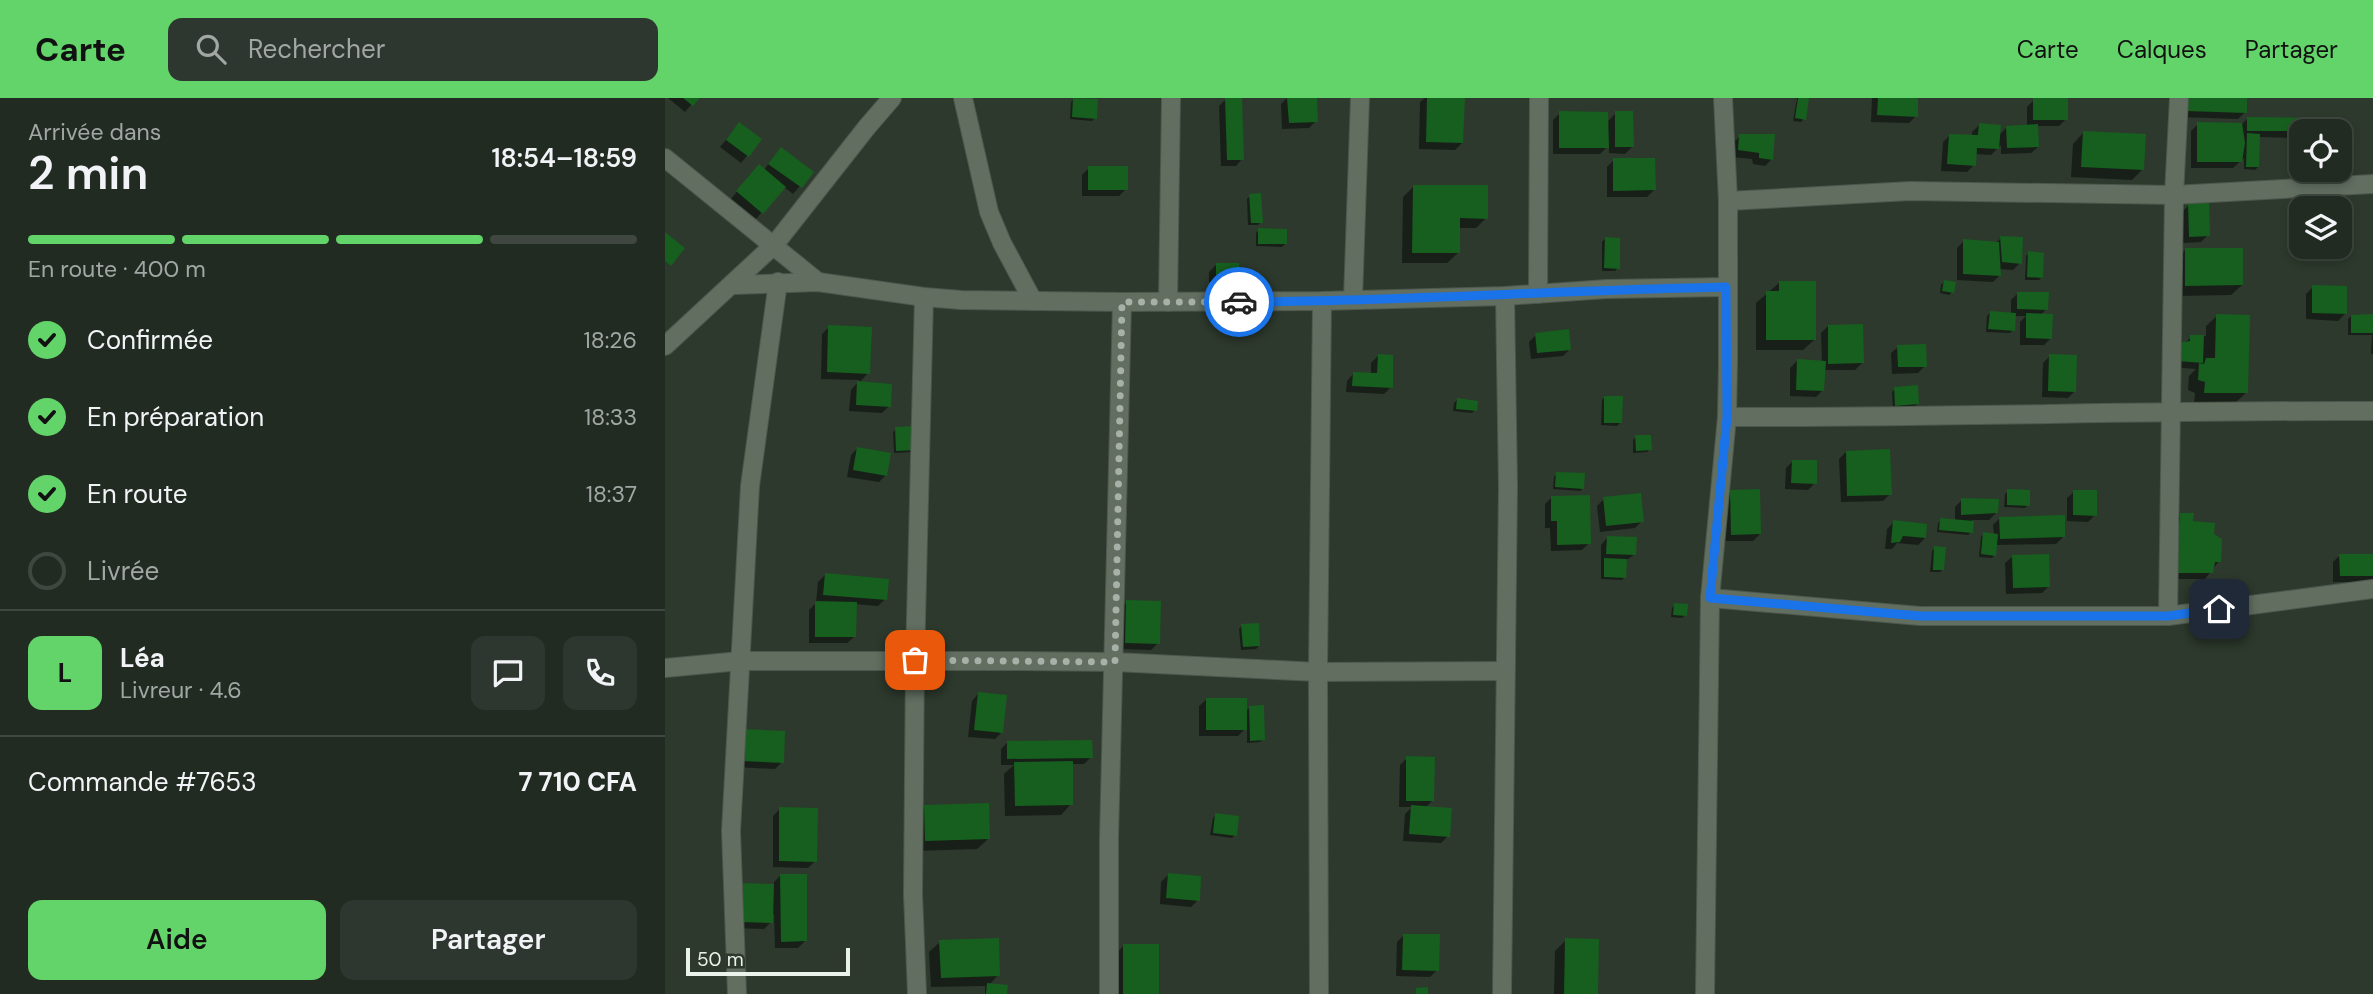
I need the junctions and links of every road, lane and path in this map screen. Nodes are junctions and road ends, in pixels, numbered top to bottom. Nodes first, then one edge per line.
1 (963, 98) edge
2 (1171, 98) edge
3 (1360, 98) edge
4 (1538, 98) edge
5 (1723, 98) edge
6 (2179, 98) edge
7 (886, 100) edge
8 (665, 158) edge
9 (2373, 184) edge
10 (2174, 195) junction
11 (1728, 201) junction
12 (775, 244) junction
13 (778, 282) junction
14 (818, 282) junction
15 (734, 285) junction
16 (1726, 287) junction
17 (1538, 293) junction
18 (1505, 296) junction
19 (924, 297) junction
20 (1353, 299) junction
21 (1034, 301) junction
22 (1322, 301) junction
23 (1122, 302) junction
24 (1168, 302) junction
25 (665, 346) edge
26 (2170, 411) junction
27 (2373, 411) edge
28 (1727, 417) junction
29 (2373, 589) edge
30 (1710, 598) junction
31 (2168, 616) junction
32 (915, 660) junction
33 (740, 661) junction
34 (1115, 662) junction
35 (665, 668) edge
36 (1504, 671) junction
37 (1318, 672) junction
38 (737, 994) edge
39 (917, 994) edge
40 (1109, 994) edge
41 (1319, 994) edge
42 (1502, 994) edge
43 (1705, 994) edge

1 - 21 street
2 - 24 street
3 - 20 street
4 - 17 street
5 - 11 street
6 - 10 street
7 - 12 street
8 - 12 street
9 - 10 street
10 - 11 street
10 - 26 street
11 - 16 street
12 - 14 street
12 - 15 street
13 - 14 street
13 - 15 street
13 - 33 street
14 - 19 street
15 - 25 street
16 - 17 street
16 - 28 street
17 - 18 street
18 - 20 street
18 - 36 street
19 - 21 street
19 - 32 street
20 - 22 street
21 - 23 street
22 - 24 street
22 - 37 street
23 - 24 street
23 - 34 street
26 - 27 street
26 - 28 street
26 - 31 street
28 - 30 street
29 - 31 street
30 - 31 street
30 - 43 street
32 - 33 street
32 - 34 street
32 - 39 street
33 - 35 street
33 - 38 street
34 - 37 street
34 - 40 street
36 - 37 street
36 - 42 street
37 - 41 street

